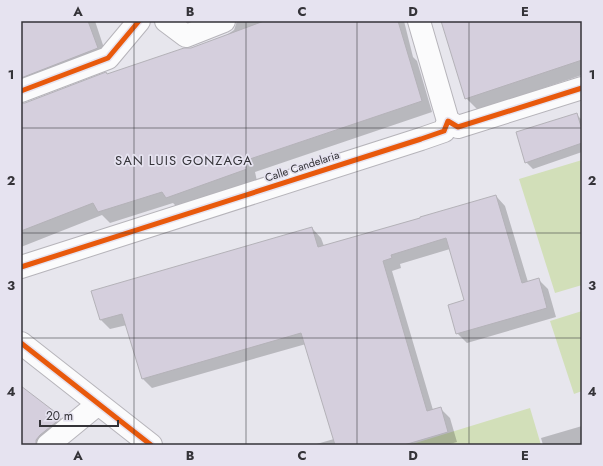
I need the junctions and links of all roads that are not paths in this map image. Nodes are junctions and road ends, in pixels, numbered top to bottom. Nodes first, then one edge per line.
1 (140, 21) edge
2 (166, 21) edge
3 (224, 21) edge
4 (418, 21) edge
5 (582, 88) edge
6 (21, 91) edge
7 (448, 121) junction
8 (21, 267) edge
9 (21, 343) edge
10 (98, 404) junction
11 (48, 445) edge
12 (151, 445) edge

1 - 6 street
2 - 3 street
4 - 7 street
5 - 7 street
7 - 8 street, Calle Candelaria
9 - 10 street
10 - 11 street
10 - 12 street

